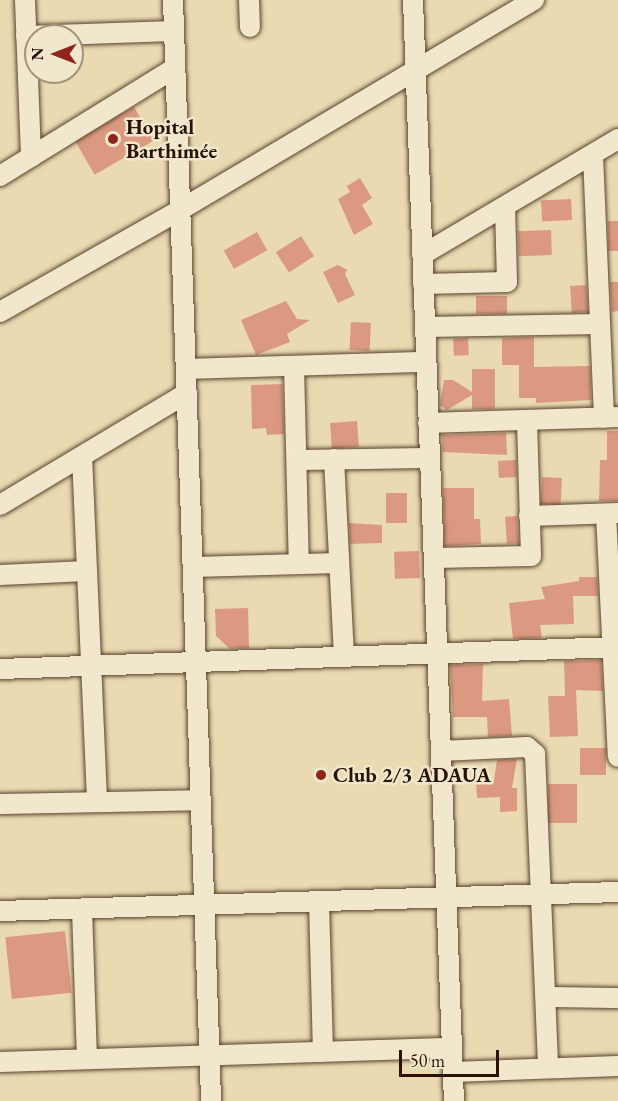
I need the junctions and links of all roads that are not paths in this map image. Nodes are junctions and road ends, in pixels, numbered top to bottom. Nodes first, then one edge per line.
1 (25, 0) edge
2 (173, 0) edge
3 (249, 0) edge
4 (413, 0) edge
5 (534, 0) edge
6 (26, 24) edge
7 (250, 27) dead end
8 (174, 31) junction
9 (84, 34) edge
10 (175, 68) junction
11 (416, 70) junction
12 (28, 84) edge
13 (618, 139) edge
14 (593, 155) junction
15 (31, 157) junction
16 (0, 176) edge
17 (505, 207) junction
18 (180, 210) junction
19 (422, 255) junction
20 (423, 284) junction
21 (0, 312) edge
22 (600, 324) junction
23 (425, 327) junction
24 (426, 362) junction
25 (294, 366) junction
26 (186, 369) junction
27 (187, 393) junction
28 (611, 417) edge
29 (526, 420) junction
30 (429, 423) junction
31 (82, 456) junction
32 (430, 458) junction
33 (334, 459) junction
34 (297, 460) junction
35 (0, 505) edge
36 (612, 514) edge
37 (529, 516) junction
38 (434, 558) junction
39 (339, 563) junction
40 (299, 564) junction
41 (193, 567) junction
42 (87, 571) junction
43 (0, 575) edge
44 (615, 647) edge
45 (437, 654) junction
46 (344, 657) junction
47 (196, 662) junction
48 (91, 666) junction
49 (0, 669) edge
50 (441, 751) junction
51 (618, 757) edge
52 (201, 800) junction
53 (97, 802) junction
54 (0, 804) edge
55 (618, 892) edge
56 (542, 894) junction
57 (446, 897) junction
58 (318, 901) junction
59 (205, 905) junction
60 (82, 909) junction
61 (0, 911) edge
62 (546, 998) junction
63 (618, 998) edge
64 (452, 1048) junction
65 (323, 1052) junction
66 (210, 1055) junction
67 (87, 1059) junction
68 (0, 1062) edge
69 (618, 1066) edge
70 (548, 1067) junction
71 (453, 1072) junction
72 (211, 1101) edge
73 (454, 1101) edge

1 - 6 street
2 - 8 street
3 - 7 street
4 - 11 street
5 - 11 street
8 - 9 street
8 - 10 street
10 - 15 street
10 - 18 street
11 - 18 street
11 - 19 street
12 - 15 street
13 - 14 street
14 - 17 street
14 - 22 street
15 - 16 street
17 - 19 street
17 - 20 street
18 - 21 street
18 - 26 street
19 - 20 street
20 - 23 street
22 - 23 street
22 - 28 street
23 - 24 street
24 - 25 street
24 - 30 street
25 - 26 street
25 - 34 street
26 - 27 street
27 - 31 street
27 - 41 street
28 - 29 street
29 - 30 street
29 - 37 street
30 - 32 street
31 - 35 street
31 - 42 street
32 - 33 street
32 - 38 street
33 - 34 street
33 - 39 street
34 - 40 street
36 - 37 street
36 - 44 street
37 - 38 street
38 - 45 street
39 - 40 street
39 - 46 street
40 - 41 street
41 - 47 street
42 - 43 street
42 - 48 street
44 - 45 street
44 - 51 street
45 - 46 street
45 - 50 street
46 - 47 street
47 - 48 street
47 - 52 street
48 - 49 street
48 - 53 street
50 - 56 street
50 - 57 street
52 - 53 street
52 - 59 street
53 - 54 street
55 - 56 street
56 - 57 street
56 - 62 street
57 - 58 street
57 - 64 street
58 - 59 street
58 - 65 street
59 - 60 street
59 - 66 street
60 - 61 street
60 - 67 street
62 - 63 street
62 - 70 street
64 - 65 street
64 - 71 street
65 - 66 street
66 - 67 street
66 - 72 street
67 - 68 street
69 - 70 street
70 - 71 street
71 - 73 street

